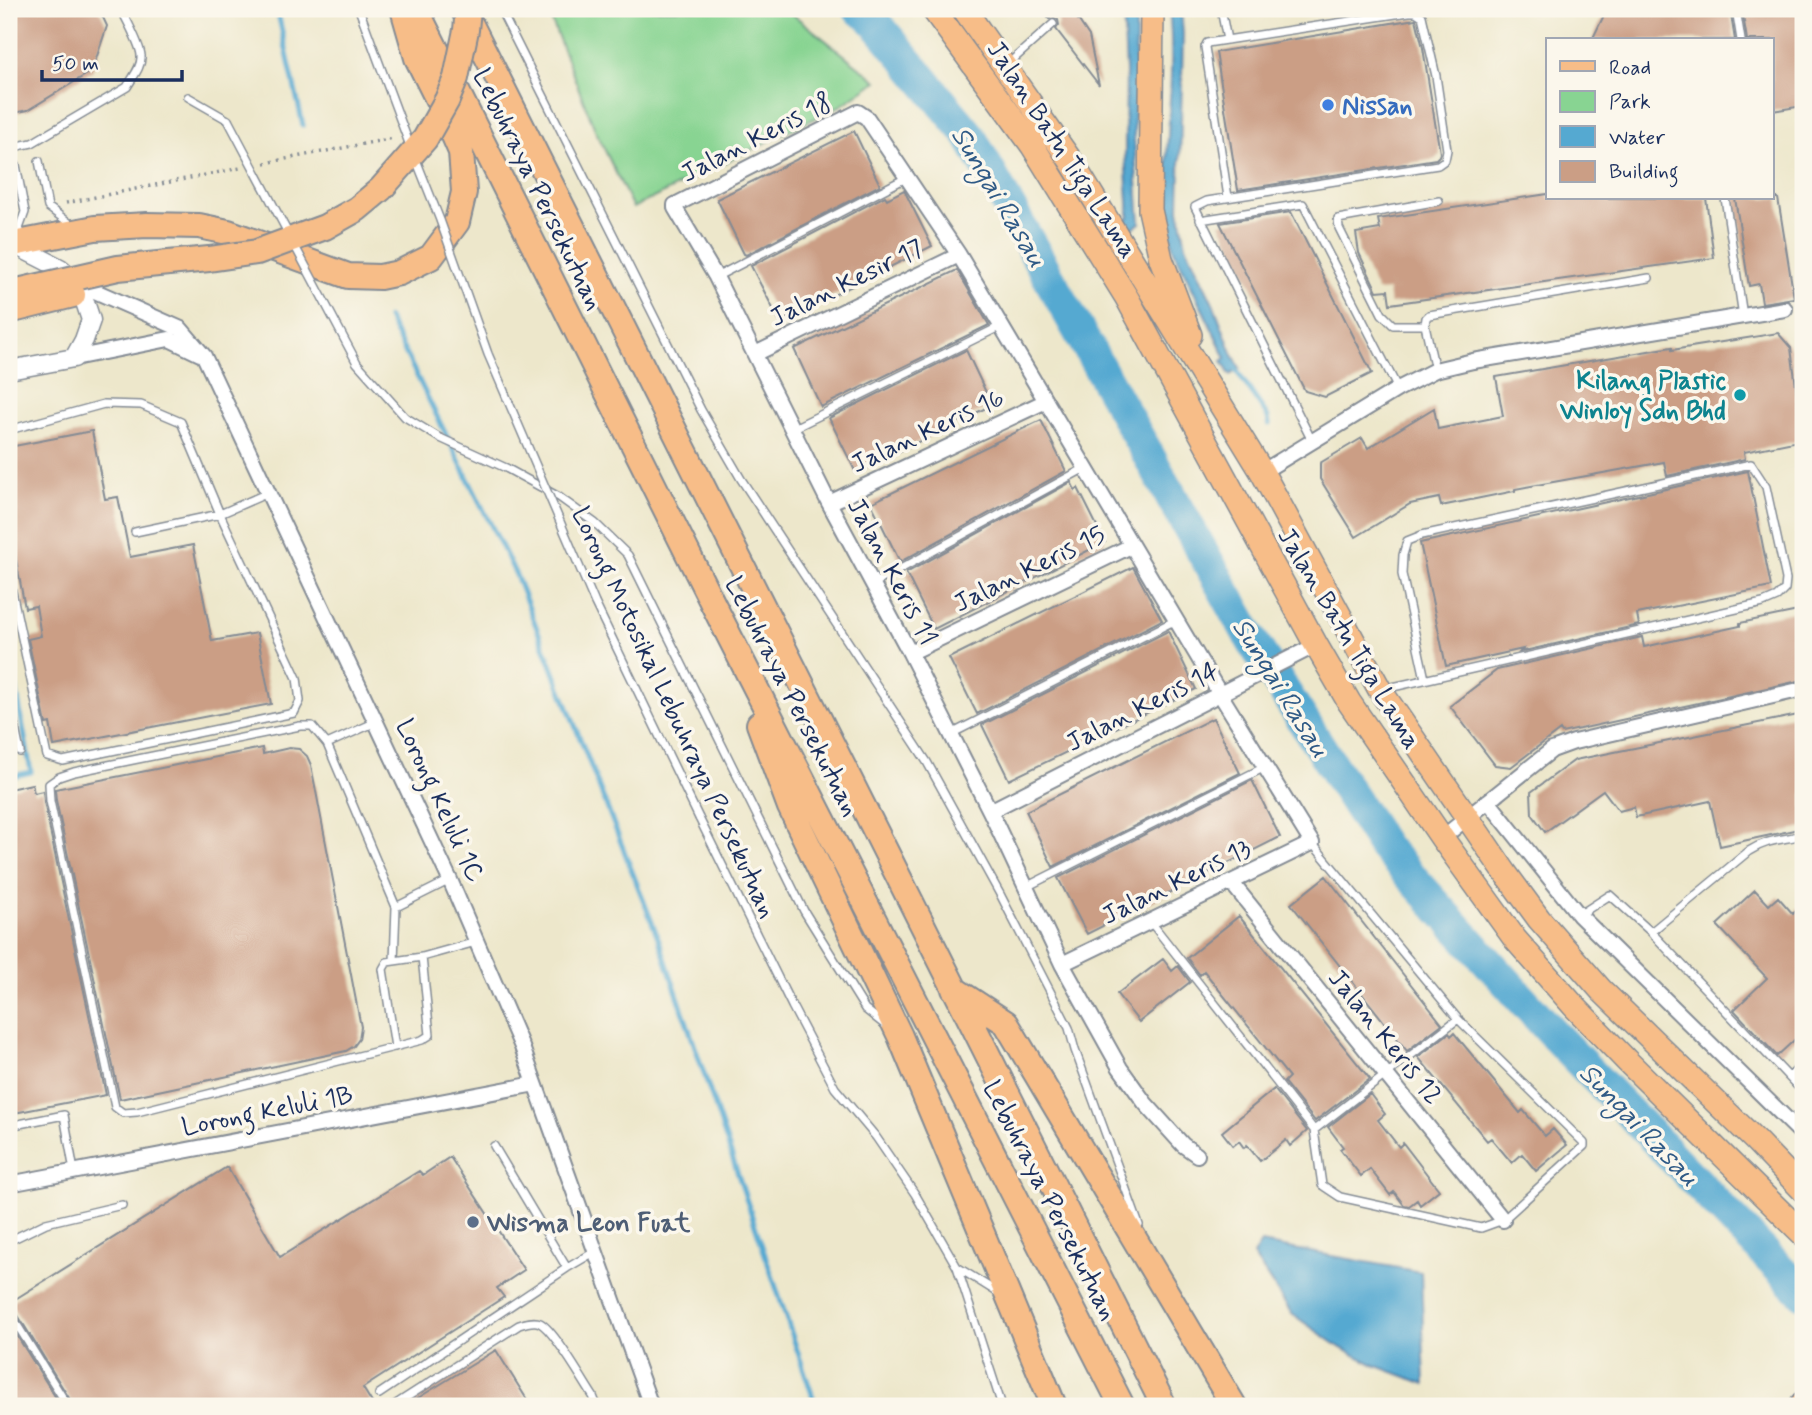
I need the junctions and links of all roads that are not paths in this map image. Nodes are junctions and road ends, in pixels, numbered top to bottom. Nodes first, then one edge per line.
1 (121, 9) edge
2 (359, 9) edge
3 (403, 9) edge
4 (416, 9) edge
5 (465, 9) edge
6 (500, 9) edge
7 (933, 9) edge
8 (964, 9) edge
9 (980, 9) edge
10 (1152, 9) edge
11 (1221, 9) edge
12 (1736, 9) edge
13 (1053, 24) dead end
14 (1741, 38) edge
15 (1227, 40) junction
16 (998, 58) junction
17 (188, 97) dead end
18 (9, 148) edge
19 (39, 161) dead end
20 (16, 165) dead end
21 (906, 178) junction
22 (1228, 197) junction
23 (1725, 200) edge
24 (1439, 201) dead end
25 (675, 205) joint
26 (1200, 220) junction
27 (80, 231) junction
28 (11, 245) edge
29 (959, 255) junction
30 (209, 259) junction
31 (716, 277) junction
32 (1649, 278) dead end
33 (79, 284) junction
34 (9, 293) edge
35 (1785, 309) dead end
36 (9, 311) edge
37 (1743, 317) junction
38 (1425, 325) junction
39 (1001, 326) junction
40 (755, 354) junction
41 (204, 356) junction
42 (74, 358) junction
43 (9, 370) edge
44 (1434, 370) junction
45 (1211, 388) junction
46 (1398, 389) junction
47 (1046, 401) junction
48 (792, 429) junction
49 (9, 430) edge
50 (1312, 442) junction
51 (1086, 468) junction
52 (1262, 472) junction
53 (269, 492) junction
54 (829, 503) junction
55 (220, 514) junction
56 (135, 532) dead end
57 (1131, 546) junction
58 (9, 577) edge
59 (872, 584) junction
60 (717, 612) junction
61 (1175, 620) junction
62 (1316, 645) junction
63 (910, 653) junction
64 (1425, 680) junction
65 (1803, 689) edge
66 (1380, 690) junction
67 (1220, 694) junction
68 (9, 699) edge
69 (376, 722) junction
70 (951, 734) junction
71 (327, 744) junction
72 (20, 752) dead end
73 (1265, 767) junction
74 (1488, 801) junction
75 (990, 811) junction
76 (1468, 818) junction
77 (1803, 835) edge
78 (1442, 838) junction
79 (1312, 843) junction
80 (450, 880) junction
81 (1231, 882) junction
82 (1026, 887) junction
83 (396, 906) junction
84 (1579, 915) junction
85 (1150, 921) junction
86 (1651, 932) junction
87 (477, 942) junction
88 (422, 957) junction
89 (394, 961) junction
90 (1062, 964) junction
91 (954, 988) junction
92 (1458, 1019) junction
93 (900, 1036) junction
94 (394, 1047) junction
95 (1803, 1063) edge
96 (1386, 1075) junction
97 (1790, 1077) junction
98 (535, 1084) junction
99 (1803, 1092) edge
100 (9, 1126) edge
101 (1314, 1130) junction
102 (1803, 1135) edge
103 (494, 1146) dead end
104 (1197, 1155) dead end
105 (75, 1172) junction
106 (9, 1184) edge
107 (1803, 1190) edge
108 (122, 1205) dead end
109 (1503, 1220) junction
110 (1803, 1234) edge
111 (9, 1241) edge
112 (596, 1251) junction
113 (957, 1266) junction
114 (567, 1268) junction
115 (1160, 1283) junction
116 (1010, 1300) junction
117 (9, 1312) edge
118 (379, 1394) dead end
119 (68, 1406) edge
120 (393, 1406) edge
121 (597, 1406) edge
122 (650, 1406) edge
123 (1002, 1406) edge
124 (1054, 1406) edge
125 (1122, 1406) edge
126 (1164, 1406) edge
127 (1234, 1406) edge

1 - 18 lane
2 - 113 lane, Lorong Motosikal Lebuhraya Persekutuan, bridge
3 - 27 highway
4 - 60 highway, Lebuhraya Persekutuan
5 - 30 highway, bridge
5 - 91 highway, Lebuhraya Persekutuan
6 - 115 lane
7 - 62 main road, Jalan Batu Tiga Lama
8 - 16 main road, Jalan Batu Tiga Lama
9 - 16 main road
10 - 45 main road
11 - 15 lane
12 - 14 lane
13 - 16 lane
15 - 22 lane
15 - 22 lane
16 - 45 main road, Jalan Batu Tiga Lama
17 - 93 lane, bridge
19 - 27 lane
20 - 28 lane
21 - 25 street, Jalan Keris 18
21 - 29 street
21 - 31 lane
22 - 26 lane
23 - 37 lane
24 - 38 lane
25 - 31 street, Jalan Keris 11
26 - 46 lane
26 - 50 lane
27 - 28 highway
28 - 33 street
29 - 39 street
29 - 40 street, Jalan Kesir 17
30 - 34 highway, bridge
30 - 36 highway, bridge
31 - 40 street, Jalan Keris 11
32 - 38 lane
33 - 41 street, Lorong Keluli 1C
33 - 42 street
35 - 37 street
37 - 44 street
38 - 44 lane
39 - 47 street
39 - 48 lane
40 - 48 street, Jalan Keris 11
41 - 42 street
41 - 53 street, Lorong Keluli 1C
42 - 43 street
44 - 46 street
45 - 52 main road, Jalan Batu Tiga Lama
46 - 50 street
47 - 51 street
47 - 54 street, Jalan Keris 16
48 - 54 street, Jalan Keris 11
49 - 55 lane
50 - 52 street
51 - 57 street
51 - 59 lane
52 - 66 main road, Jalan Batu Tiga Lama
53 - 55 lane
53 - 69 street, Lorong Keluli 1C
54 - 59 street, Jalan Keris 11
55 - 56 lane
55 - 58 lane
57 - 61 street
57 - 63 street, Jalan Keris 15
59 - 63 street, Jalan Keris 11
60 - 93 highway
60 - 125 highway, Lebuhraya Persekutuan
61 - 67 street
61 - 70 lane
62 - 67 street, Jalan Keris 14
62 - 78 main road, Jalan Batu Tiga Lama
63 - 70 street, Jalan Keris 11
64 - 64 lane
64 - 66 lane
65 - 74 street
66 - 76 main road, Jalan Batu Tiga Lama
67 - 73 street
67 - 75 street, Jalan Keris 14
68 - 72 lane
69 - 71 lane
69 - 80 street, Lorong Keluli 1C
70 - 75 street, Jalan Keris 11
71 - 83 lane
71 - 94 lane
73 - 79 street
73 - 82 lane
74 - 76 street
74 - 84 street
75 - 82 street, Jalan Keris 11
76 - 78 street
76 - 107 main road, Jalan Batu Tiga Lama
77 - 86 lane
78 - 110 main road, Jalan Batu Tiga Lama
79 - 81 street, Jalan Keris 13
79 - 92 lane
80 - 83 lane
80 - 87 street, Lorong Keluli 1C
81 - 85 street, Jalan Keris 13
81 - 96 street, Jalan Keris 12
82 - 90 street, Jalan Keris 11
83 - 89 lane
84 - 86 lane
84 - 102 street
85 - 90 street, Jalan Keris 13
85 - 101 lane
86 - 97 lane
87 - 88 lane
87 - 98 street, Lorong Keluli 1C
88 - 89 lane
88 - 94 lane
89 - 94 lane
90 - 104 street, Jalan Keris 11
91 - 115 highway
91 - 126 highway, Lebuhraya Persekutuan
92 - 96 lane
92 - 109 lane
93 - 116 highway
95 - 97 lane
96 - 101 lane
96 - 109 street, Jalan Keris 12
97 - 99 lane
98 - 105 street, Lorong Keluli 1B
98 - 112 street, Lorong Keluli 1C
100 - 105 lane
101 - 109 lane
103 - 114 lane
105 - 106 street, Lorong Keluli 1B
108 - 111 lane
112 - 114 lane
112 - 122 street, Lorong Keluli 1C
113 - 116 lane
113 - 123 lane, Lorong Motosikal Lebuhraya Persekutuan
114 - 118 lane
115 - 127 highway
116 - 124 highway
117 - 119 lane
120 - 121 lane

